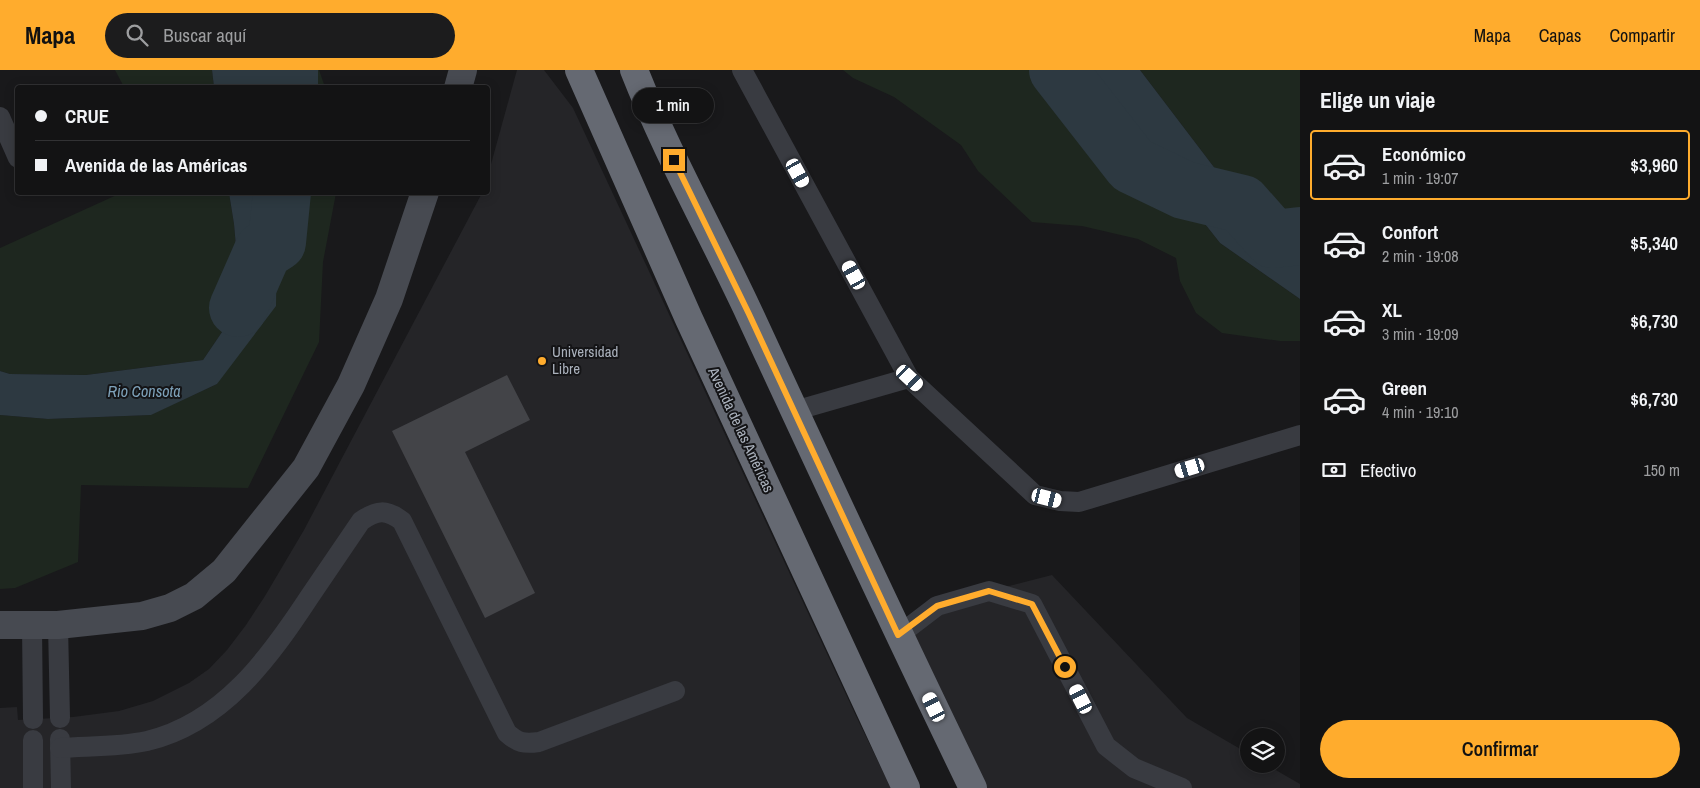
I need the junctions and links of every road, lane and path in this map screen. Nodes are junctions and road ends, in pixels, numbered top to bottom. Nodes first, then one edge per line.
1 (463, 70) edge
2 (580, 70) edge
3 (634, 70) edge
4 (641, 70) edge
5 (742, 70) edge
6 (459, 85) edge
7 (650, 109) junction
8 (0, 117) edge
9 (15, 151) edge
10 (424, 195) edge
11 (910, 378) junction
12 (794, 411) junction
13 (1300, 435) edge
14 (0, 625) edge
15 (45, 625) junction
16 (898, 635) junction
17 (674, 691) dead end
18 (60, 718) dead end
19 (33, 719) dead end
20 (33, 740) dead end
21 (33, 788) edge
22 (61, 788) edge
23 (906, 788) edge
24 (973, 788) edge
25 (1182, 788) edge

1 - 6 street
2 - 23 highway, Avenida de las Américas
3 - 7 highway
4 - 7 highway
5 - 11 lane
7 - 12 highway
8 - 9 lane
10 - 15 street
11 - 12 lane
11 - 13 lane
12 - 16 highway
14 - 15 street
15 - 18 lane
15 - 19 lane
16 - 24 highway
16 - 25 lane
17 - 22 lane
20 - 21 lane

